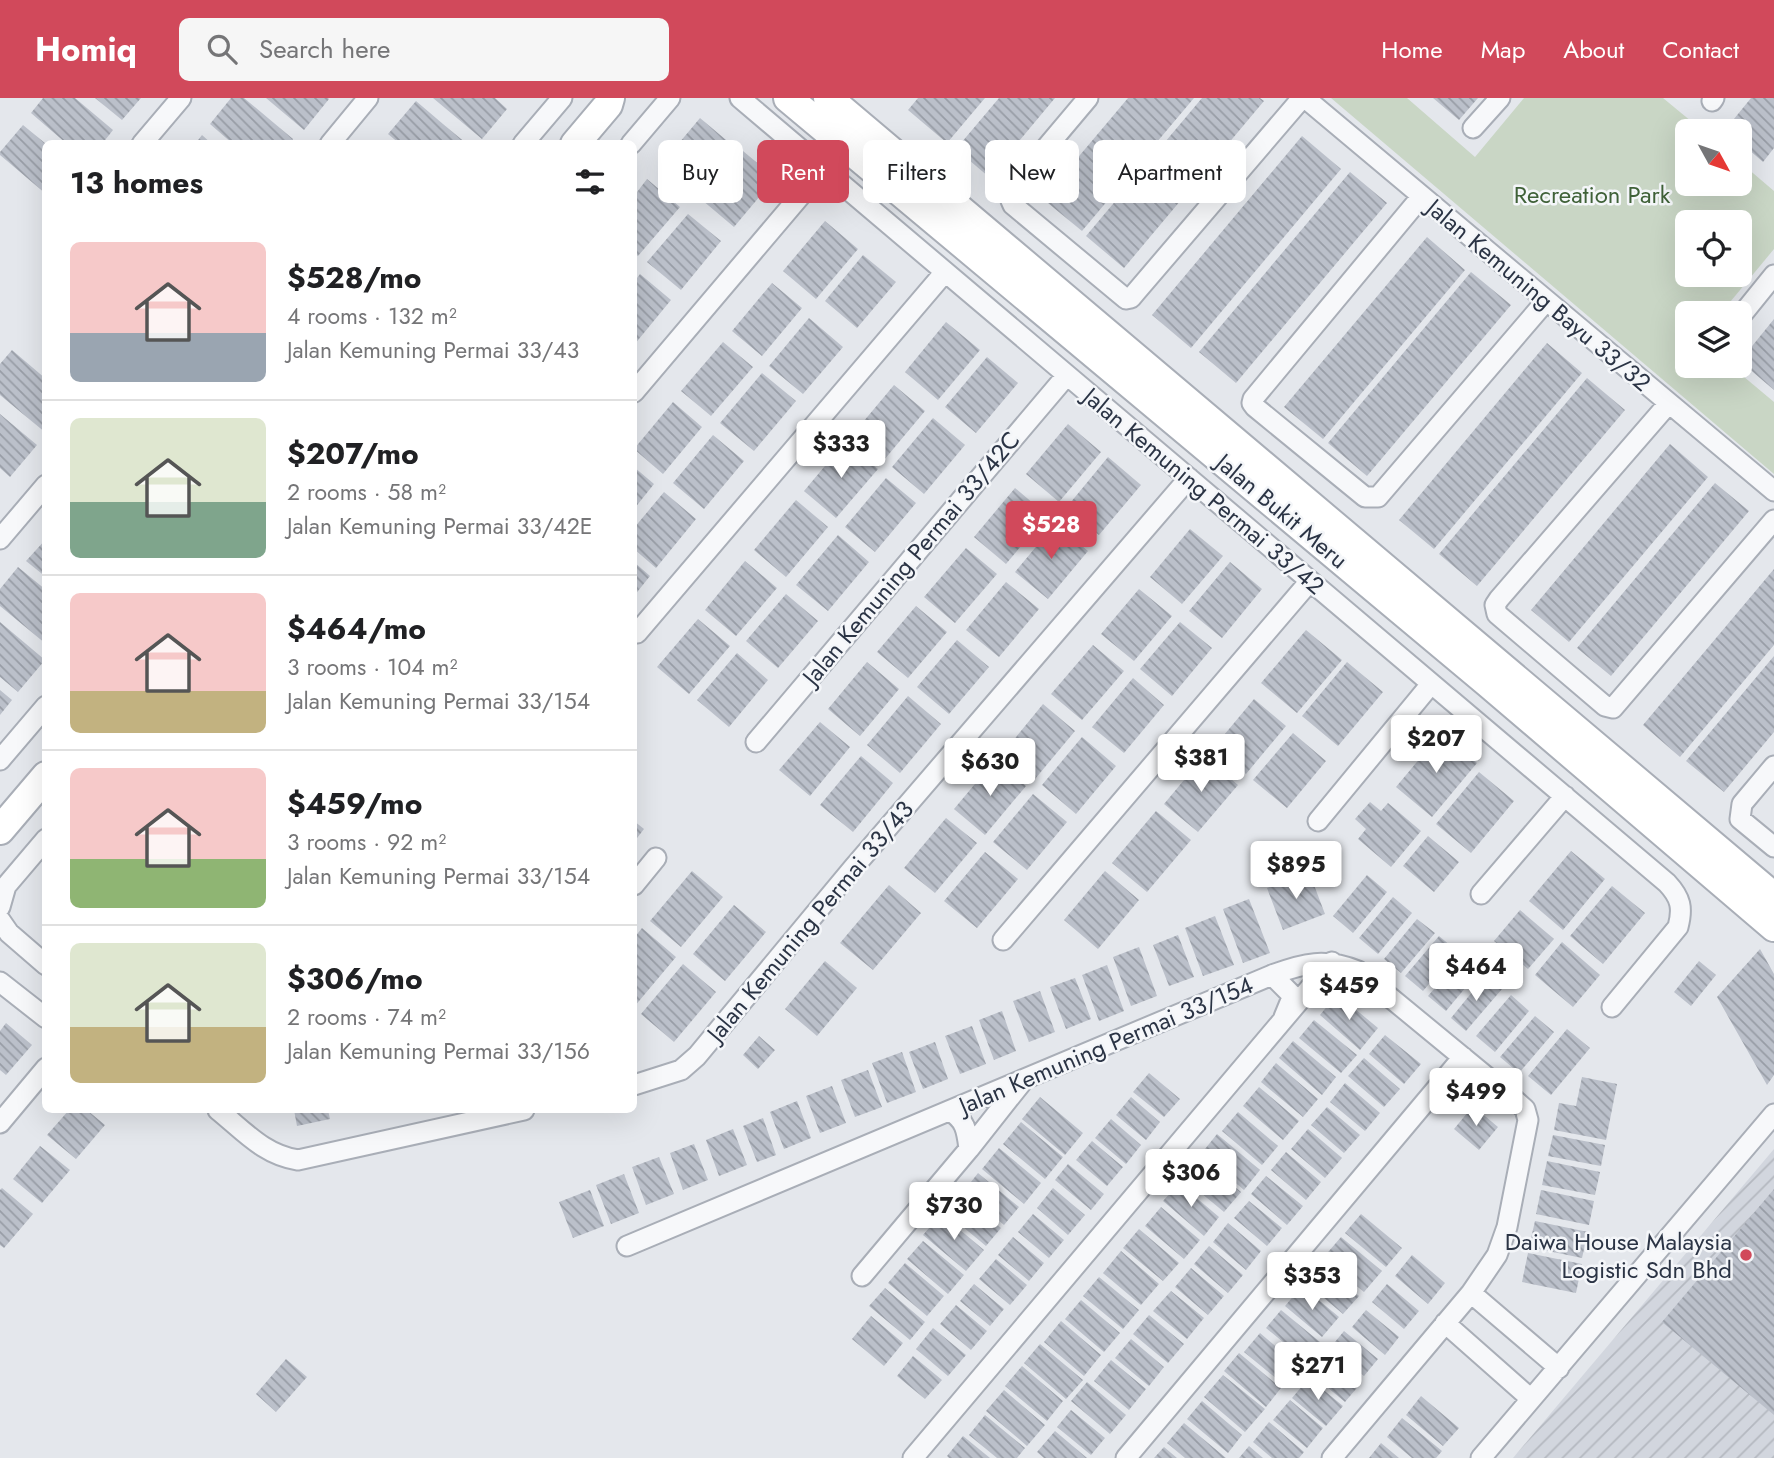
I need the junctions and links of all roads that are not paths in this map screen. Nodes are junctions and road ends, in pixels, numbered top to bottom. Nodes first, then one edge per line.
1 (181, 98) edge
2 (368, 98) edge
3 (562, 98) edge
4 (670, 98) edge
5 (740, 98) edge
6 (788, 98) edge
7 (828, 98) edge
8 (1088, 98) edge
9 (1303, 98) edge
10 (1500, 98) edge
11 (613, 100) edge
12 (1473, 128) dead end
13 (145, 140) edge
14 (333, 140) edge
15 (526, 140) edge
16 (578, 140) edge
17 (634, 140) edge
18 (789, 140) edge
19 (849, 191) edge
20 (1421, 197) junction
21 (794, 203) edge
22 (945, 272) junction
23 (1774, 275) edge
24 (1546, 301) junction
25 (1752, 302) edge
26 (1067, 375) junction
27 (637, 388) edge
28 (1670, 403) junction
29 (1189, 478) junction
30 (42, 490) edge
31 (1774, 491) edge
32 (1774, 520) edge
33 (0, 540) edge
34 (1310, 581) junction
35 (637, 633) dead end
36 (1432, 684) junction
37 (42, 711) edge
38 (756, 742) dead end
39 (0, 760) edge
40 (1774, 766) edge
41 (42, 781) edge
42 (1565, 796) junction
43 (1318, 821) dead end
44 (0, 830) edge
45 (42, 844) edge
46 (1774, 847) edge
47 (656, 858) dead end
48 (637, 881) edge
49 (1481, 894) dead end
50 (1774, 897) edge
51 (0, 907) edge
52 (0, 920) edge
53 (1774, 927) edge
54 (1003, 940) dead end
55 (42, 962) edge
56 (1332, 962) junction
57 (1272, 975) junction
58 (0, 982) edge
59 (1612, 1007) dead end
60 (42, 1015) edge
61 (1281, 1025) junction
62 (1463, 1057) junction
63 (42, 1074) edge
64 (1022, 1082) junction
65 (637, 1084) edge
66 (950, 1111) junction
67 (228, 1113) edge
68 (496, 1113) edge
69 (1774, 1114) edge
70 (459, 1117) edge
71 (0, 1123) edge
72 (969, 1149) junction
73 (627, 1246) dead end
74 (862, 1276) dead end
75 (1471, 1293) junction
76 (1445, 1323) junction
77 (1559, 1368) junction
78 (1531, 1399) junction
79 (913, 1458) edge
80 (1126, 1458) edge
81 (1332, 1458) edge
82 (1481, 1458) edge

1 - 13 street
2 - 14 street
3 - 15 street
4 - 17 street
5 - 18 street, Jalan Kemuning Permai 33/42
6 - 53 main road, Jalan Bukit Meru
7 - 50 main road, Jalan Bukit Meru
8 - 9 street
9 - 20 street, Jalan Kemuning Bayu 33/32
10 - 12 street
11 - 16 main road
19 - 22 street, Jalan Kemuning Permai 33/42
20 - 24 street, Jalan Kemuning Bayu 33/32
20 - 24 street
21 - 27 street
22 - 26 street, Jalan Kemuning Permai 33/42
22 - 35 street
23 - 25 street
24 - 28 street, Jalan Kemuning Bayu 33/32
26 - 29 street, Jalan Kemuning Permai 33/42
26 - 38 street, Jalan Kemuning Permai 33/42C
28 - 31 street, Jalan Kemuning Bayu 33/32
28 - 32 street
29 - 34 street, Jalan Kemuning Permai 33/42
29 - 65 street, Jalan Kemuning Permai 33/43
30 - 33 street
34 - 36 street, Jalan Kemuning Permai 33/42
34 - 54 street
36 - 42 street, Jalan Kemuning Permai 33/42
36 - 43 street
37 - 39 street
40 - 46 street
41 - 44 main road
42 - 49 street
42 - 59 street, Jalan Kemuning Permai 33/42
45 - 51 street
47 - 48 street
52 - 55 street
56 - 57 street, Jalan Kemuning Permai 33/154
56 - 61 street
56 - 62 street
57 - 61 street
57 - 64 street, Jalan Kemuning Permai 33/154
58 - 60 street
61 - 79 street
62 - 75 street
62 - 80 street
63 - 71 street
64 - 66 street, Jalan Kemuning Permai 33/154
64 - 72 street
66 - 72 street
66 - 73 street, Jalan Kemuning Permai 33/154
67 - 70 street
68 - 70 street
69 - 77 street
72 - 74 street
75 - 76 street
75 - 77 street
76 - 78 street
76 - 81 street
77 - 78 street
78 - 82 street

